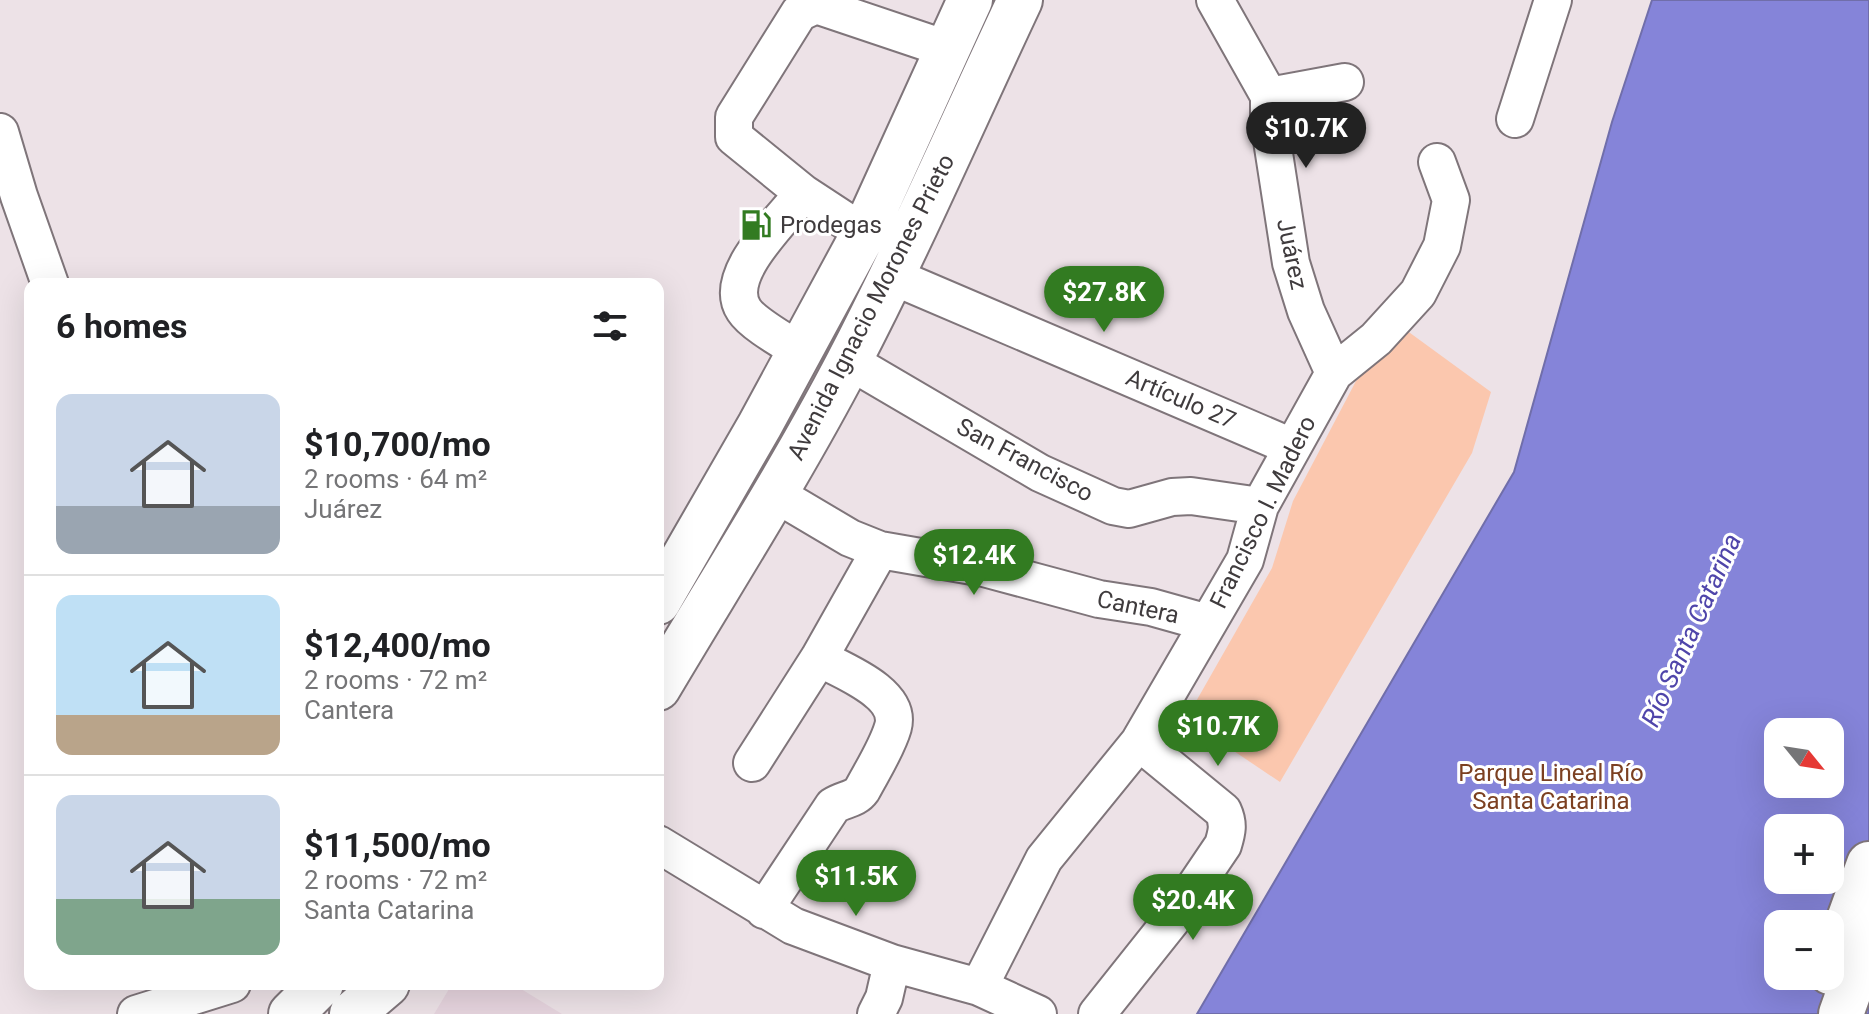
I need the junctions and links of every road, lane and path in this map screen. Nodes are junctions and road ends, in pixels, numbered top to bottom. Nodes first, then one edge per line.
1 (970, 0) edge
2 (1020, 0) edge
3 (1215, 0) edge
4 (1553, 0) edge
5 (932, 44) dead end
6 (1345, 82) dead end
7 (1269, 96) junction
8 (1515, 119) dead end
9 (0, 132) edge
10 (1437, 162) dead end
11 (803, 193) junction
12 (864, 233) junction
13 (892, 276) junction
14 (48, 278) edge
15 (800, 351) junction
16 (849, 361) junction
17 (1334, 373) junction
18 (1292, 447) junction
19 (774, 493) junction
20 (1260, 506) junction
21 (880, 550) junction
22 (664, 591) edge
23 (1208, 623) junction
24 (819, 658) junction
25 (664, 678) edge
26 (1139, 742) junction
27 (752, 763) dead end
28 (664, 848) edge
29 (1869, 864) edge
30 (764, 910) junction
31 (1844, 933) edge
32 (1869, 935) edge
33 (892, 963) junction
34 (979, 987) junction
35 (213, 990) edge
36 (315, 990) edge
37 (380, 990) edge
38 (1823, 990) edge
39 (136, 1014) edge
40 (291, 1014) edge
41 (352, 1014) edge
42 (876, 1014) edge
43 (1038, 1014) edge
44 (1097, 1014) edge
45 (1813, 1014) edge
46 (1841, 1014) edge

1 - 12 main road, Avenida Ignacio Morones Prieto
2 - 13 main road, Avenida Ignacio Morones Prieto
3 - 7 street, Juárez
4 - 8 street
5 - 11 street
6 - 7 street
7 - 17 street, Juárez
9 - 14 street
10 - 17 street, Francisco I. Madero
11 - 12 street
11 - 15 street
12 - 15 main road, Avenida Ignacio Morones Prieto
13 - 16 main road, Avenida Ignacio Morones Prieto
13 - 18 street, Artículo 27
15 - 22 main road, Avenida Ignacio Morones Prieto
16 - 19 main road, Avenida Ignacio Morones Prieto
16 - 20 street, San Francisco
17 - 18 street, Francisco I. Madero
18 - 20 street, Francisco I. Madero
19 - 21 street, Cantera
19 - 25 main road, Avenida Ignacio Morones Prieto
20 - 23 street, Francisco I. Madero
21 - 23 street, Cantera
21 - 24 street
23 - 26 street, Francisco I. Madero
24 - 27 street
24 - 30 street
26 - 34 street, Francisco I. Madero
26 - 44 street
28 - 30 street
29 - 31 main road
30 - 33 street
32 - 46 main road
33 - 34 street
33 - 42 street
34 - 43 street
35 - 39 street
36 - 40 main road
37 - 41 main road
38 - 45 main road

